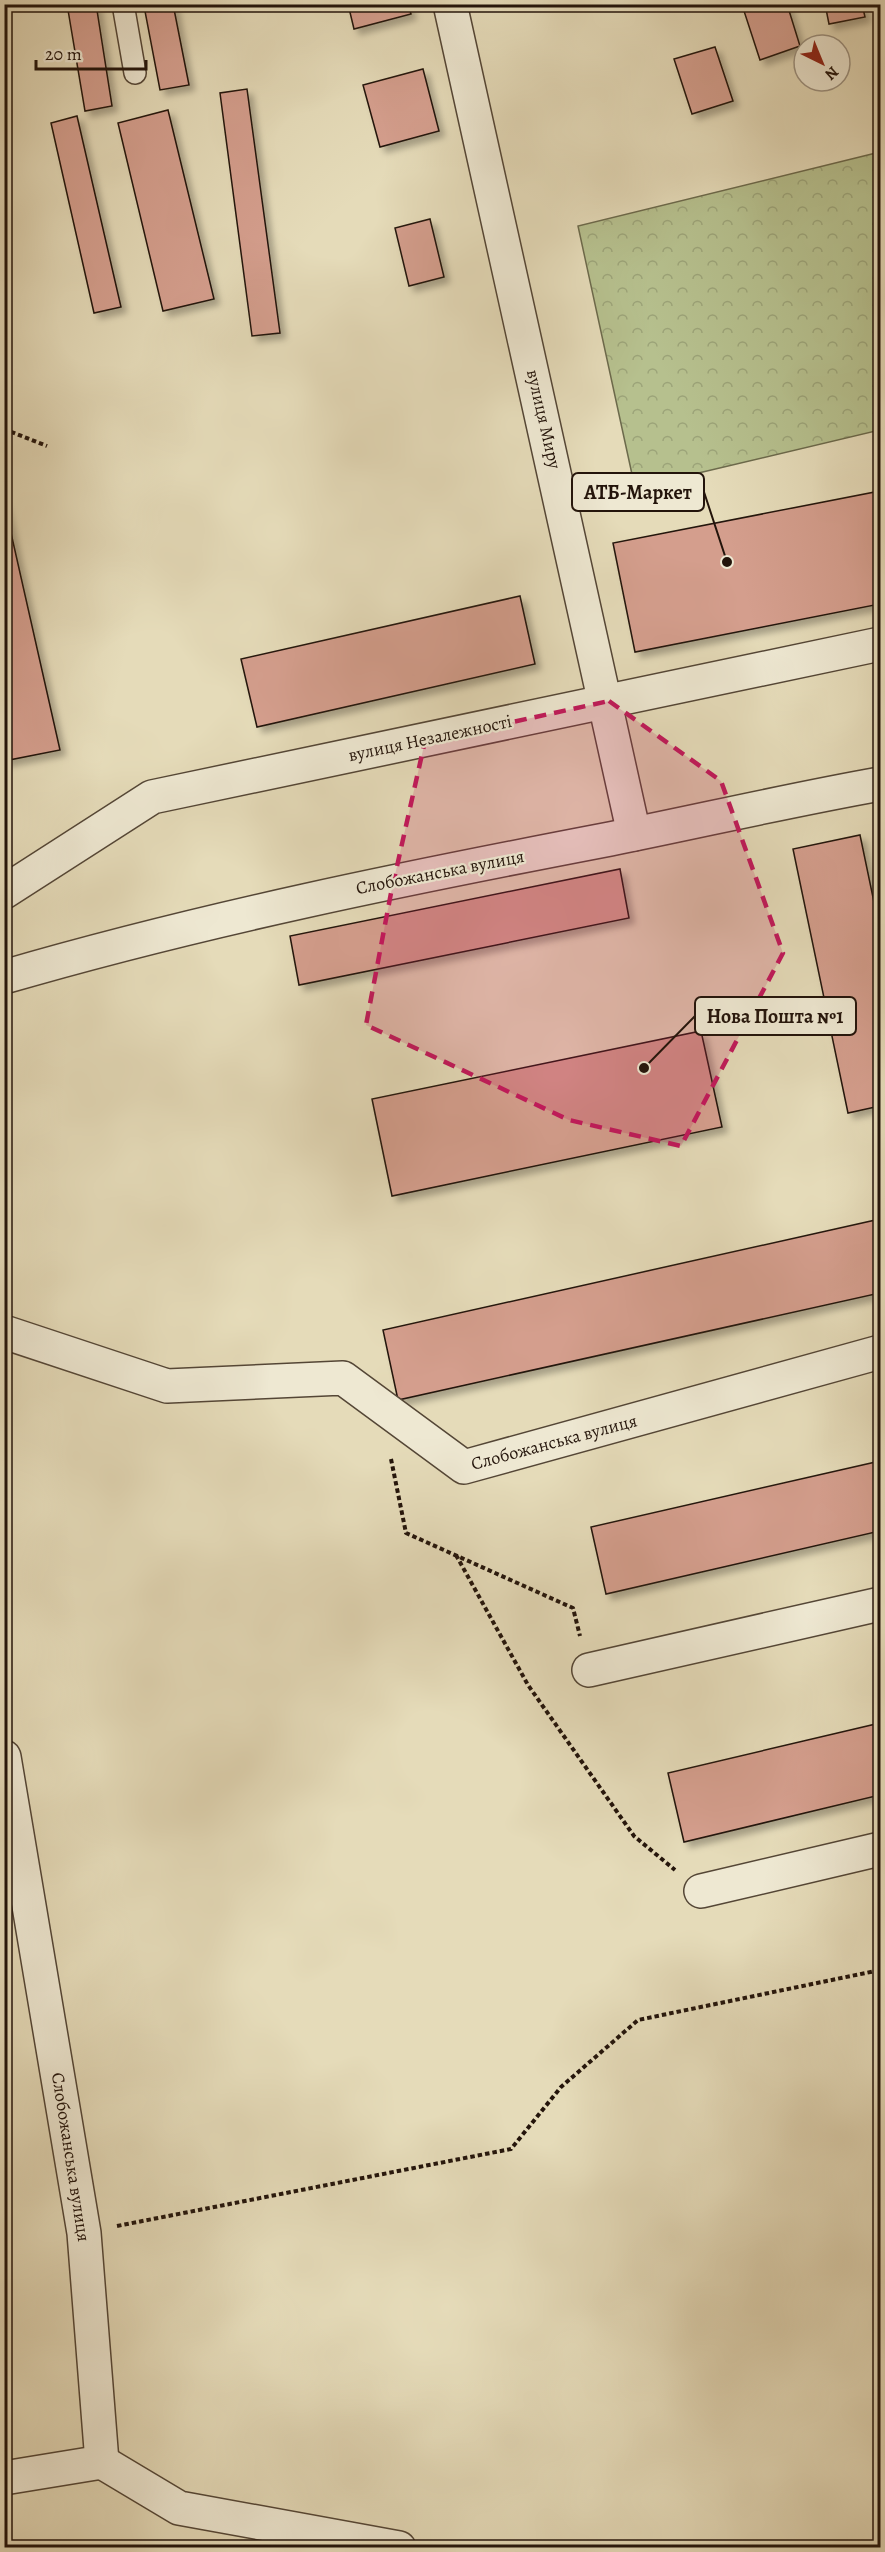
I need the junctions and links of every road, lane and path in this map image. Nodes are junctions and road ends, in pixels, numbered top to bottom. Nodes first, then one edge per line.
1 (123, 4) edge
2 (450, 4) edge
3 (135, 73) dead end
4 (4, 433) edge
5 (47, 446) dead end
6 (880, 644) edge
7 (604, 702) junction
8 (880, 784) edge
9 (634, 834) junction
10 (4, 892) edge
11 (4, 977) edge
12 (4, 1332) edge
13 (880, 1352) edge
14 (381, 1406) junction
15 (456, 1555) junction
16 (880, 1604) edge
17 (589, 1670) joint
18 (4, 1757) edge
19 (880, 1849) edge
20 (701, 1891) joint
21 (880, 1970) edge
22 (84, 2233) junction
23 (102, 2462) junction
24 (4, 2478) edge
25 (399, 2547) edge

1 - 3 lane
2 - 7 street, вулиця Миру
4 - 5 path
6 - 7 street, вулиця Незалежності
7 - 9 street, вулиця Миру
7 - 10 street, вулиця Незалежності
8 - 9 street, Слобожанська вулиця
9 - 11 street, Слобожанська вулиця
12 - 14 street, Слобожанська вулиця
13 - 14 street, Слобожанська вулиця
14 - 15 path
15 - 17 path
15 - 20 path
16 - 17 street
18 - 22 street, Слобожанська вулиця
19 - 20 street
21 - 22 path
22 - 23 street, Слобожанська вулиця
23 - 24 street
23 - 25 street

